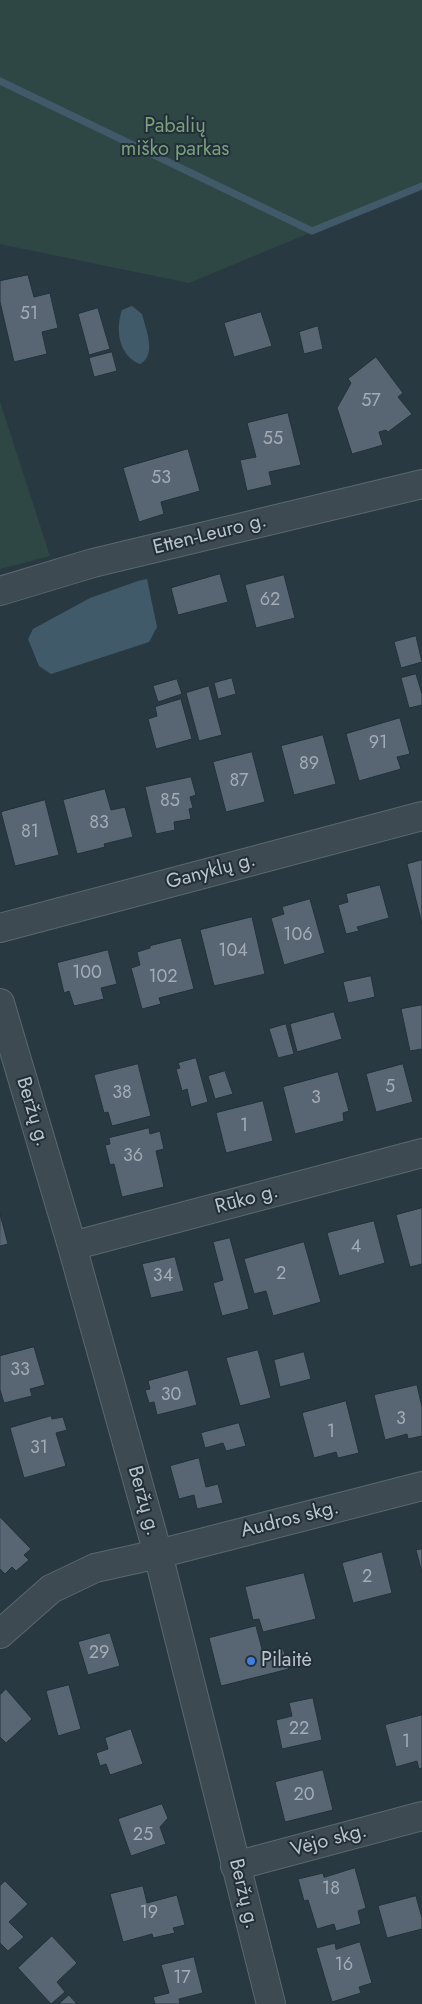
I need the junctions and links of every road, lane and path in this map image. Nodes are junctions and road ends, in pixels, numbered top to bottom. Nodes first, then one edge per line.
1 (422, 484) edge
2 (0, 591) edge
3 (422, 816) edge
4 (0, 928) edge
5 (0, 1007) edge
6 (422, 1154) edge
7 (72, 1246) junction
8 (422, 1486) edge
9 (158, 1554) junction
10 (0, 1634) edge
11 (422, 1816) edge
12 (235, 1866) junction
13 (270, 2004) edge

1 - 2 street, Etten-Leuro g.
3 - 4 street, Ganyklų g.
5 - 7 street, Beržų g.
6 - 7 street, Rūko g.
7 - 9 street, Beržų g.
8 - 9 street, Audros skg.
9 - 10 street, Audros skg.
9 - 12 street, Beržų g.
11 - 12 street, Vėjo skg.
12 - 13 street, Beržų g.

